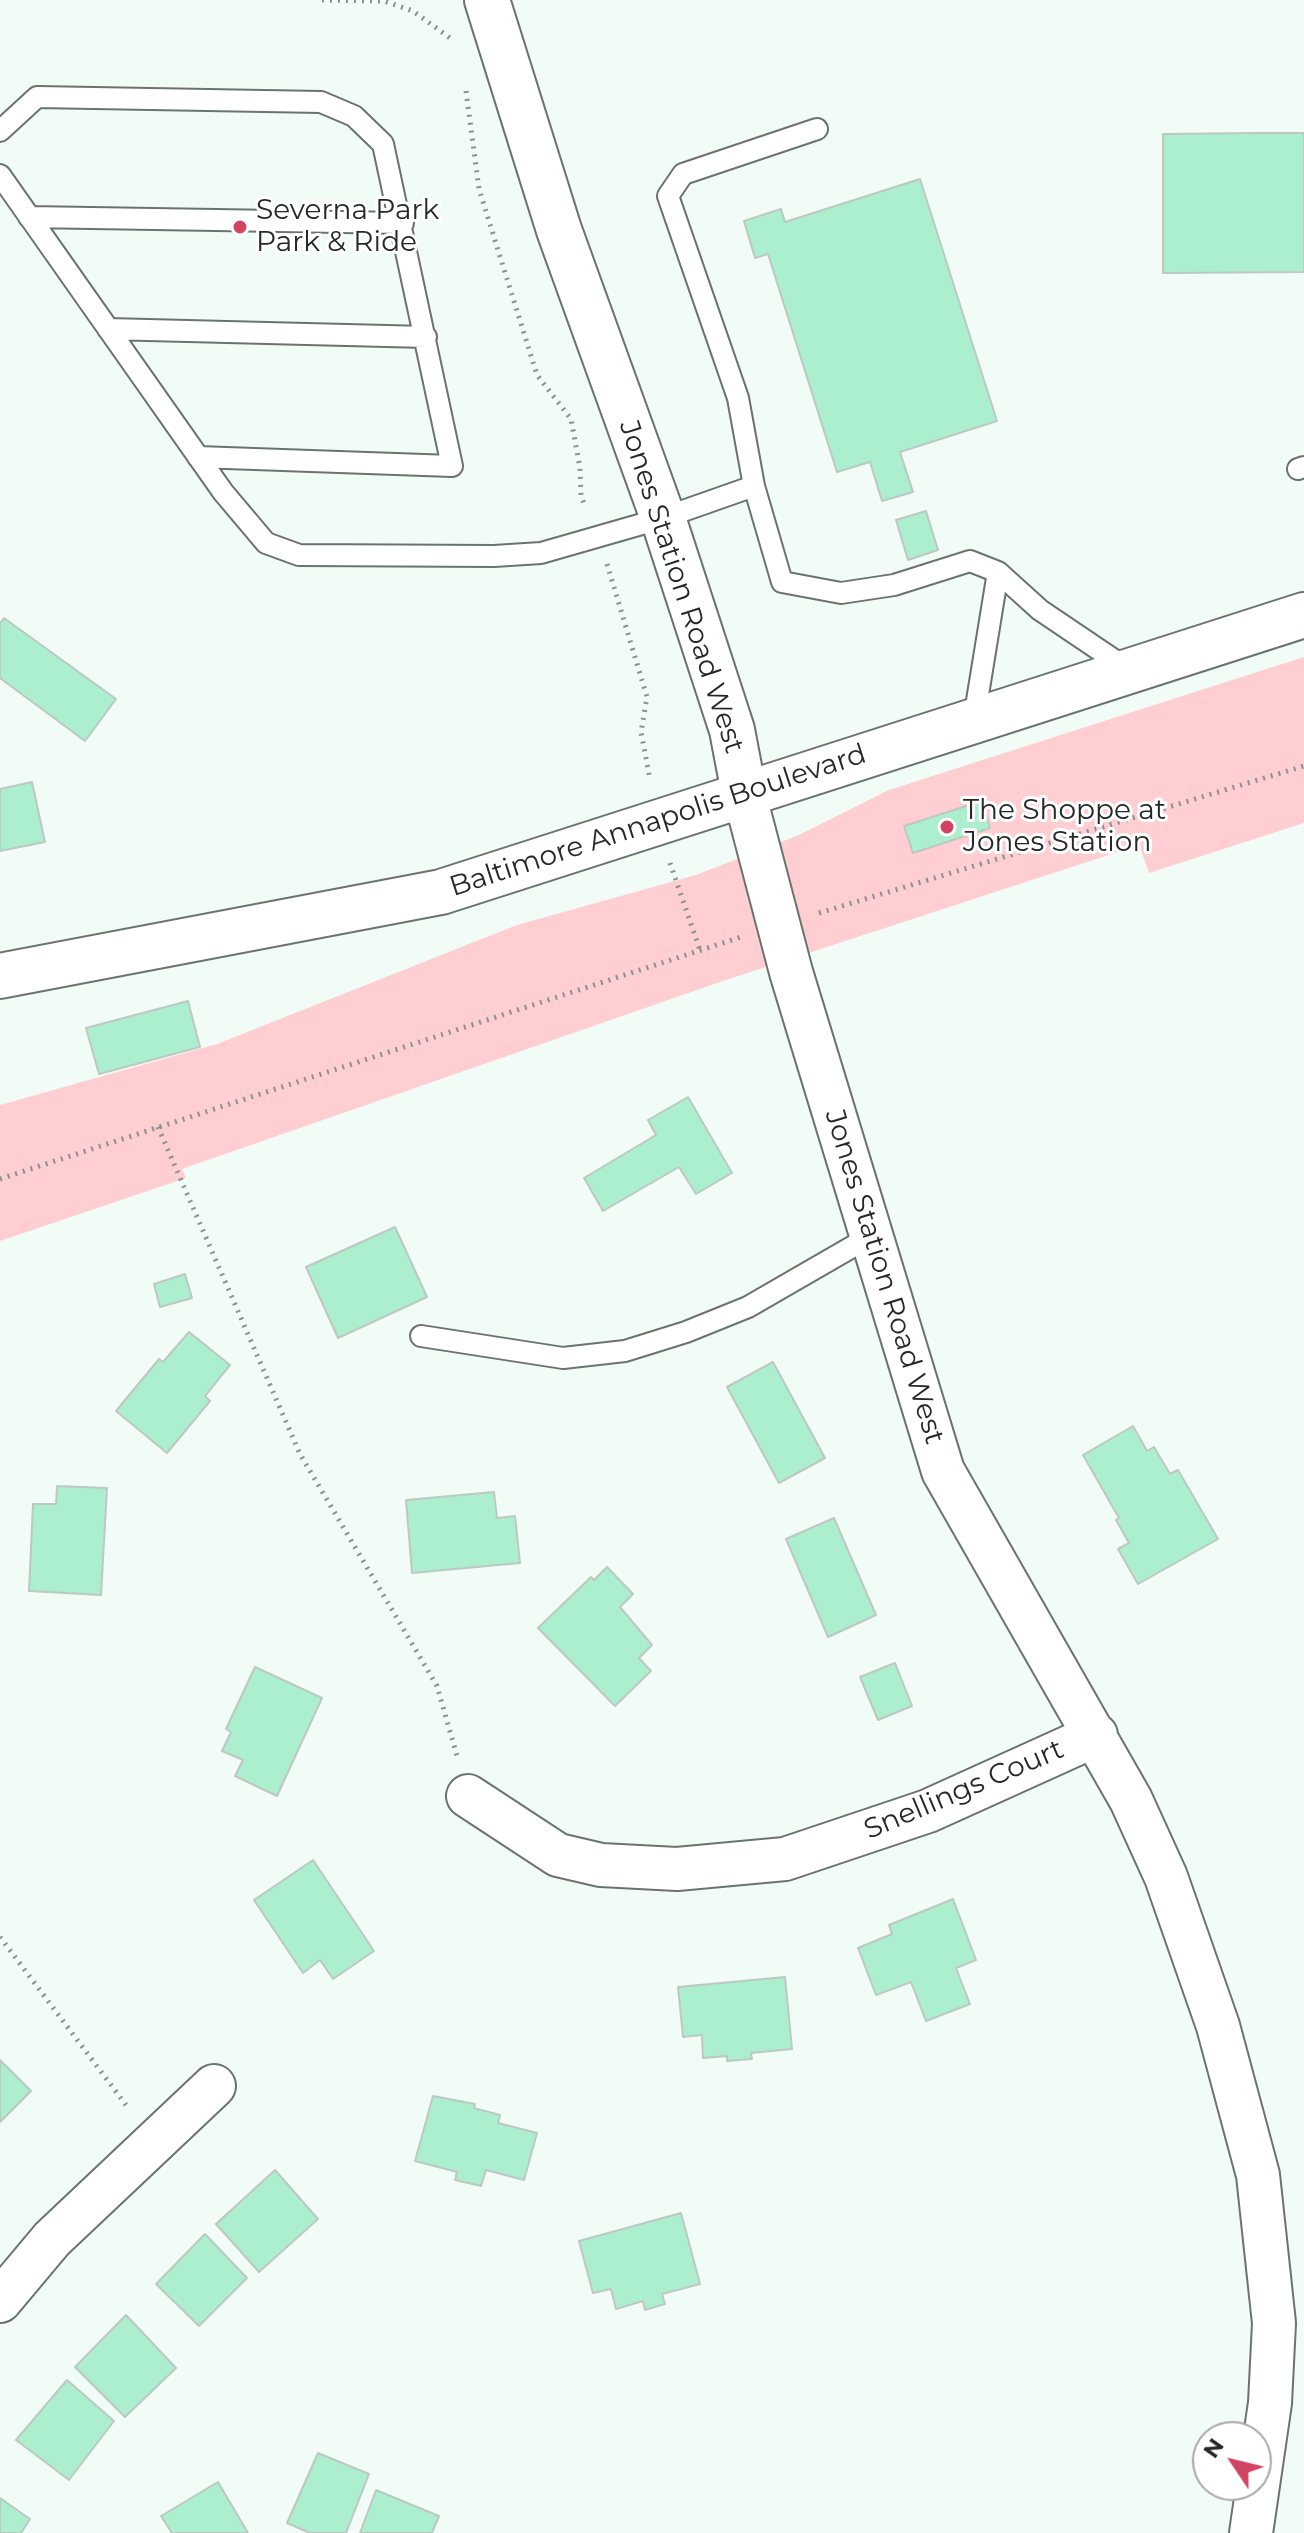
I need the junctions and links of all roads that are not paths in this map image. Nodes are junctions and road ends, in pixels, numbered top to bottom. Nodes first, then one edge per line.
1 (487, 0) edge
2 (817, 129) dead end
3 (0, 131) edge
4 (0, 175) edge
5 (29, 217) junction
6 (403, 223) junction
7 (108, 329) junction
8 (426, 337) junction
9 (198, 457) junction
10 (754, 486) junction
11 (663, 518) junction
12 (998, 572) junction
13 (1304, 615) edge
14 (1129, 670) junction
15 (974, 719) junction
16 (744, 793) junction
17 (0, 976) edge
18 (871, 1236) junction
19 (421, 1336) dead end
20 (1096, 1735) junction
21 (468, 1796) road end
22 (214, 2086) dead end
23 (0, 2301) edge
24 (1251, 2533) edge

1 - 11 street, Jones Station Road West
2 - 10 lane
3 - 6 lane
4 - 5 lane
5 - 6 lane
5 - 7 lane
6 - 8 lane
7 - 8 lane
7 - 9 lane
8 - 9 lane
9 - 11 lane
10 - 11 lane
10 - 12 lane
11 - 16 street, Jones Station Road West
12 - 14 lane
12 - 15 lane
13 - 14 street, Baltimore Annapolis Boulevard
14 - 15 street, Baltimore Annapolis Boulevard
15 - 16 street, Baltimore Annapolis Boulevard
16 - 17 street, Baltimore Annapolis Boulevard
16 - 18 street, Jones Station Road West
18 - 19 lane
18 - 20 street, Jones Station Road West
20 - 21 street, Snellings Court
20 - 24 street, Jones Station Road West
22 - 23 street

